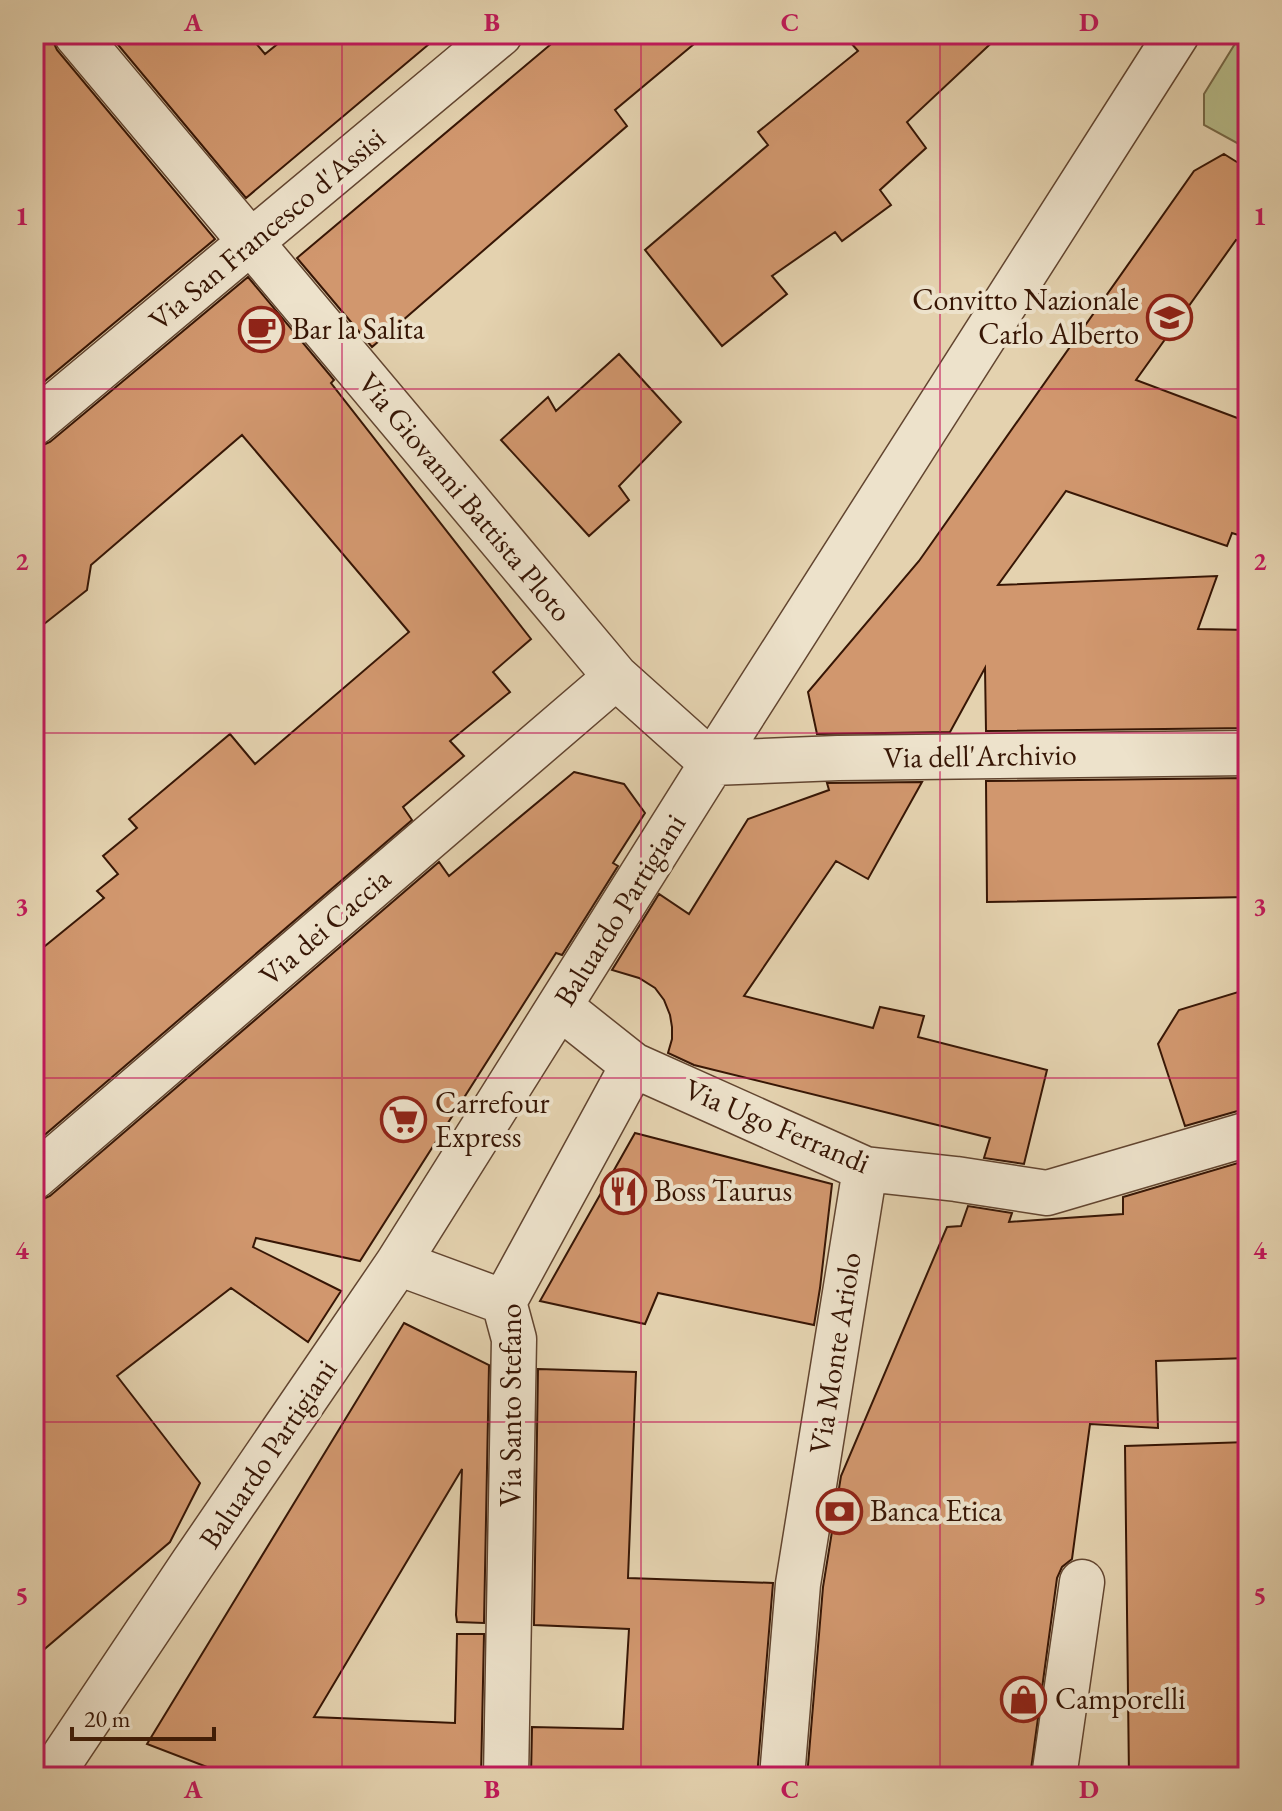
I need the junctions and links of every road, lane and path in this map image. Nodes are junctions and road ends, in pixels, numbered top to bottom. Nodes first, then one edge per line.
1 (76, 34) edge
2 (500, 34) edge
3 (1177, 34) edge
4 (251, 242) junction
5 (34, 423) edge
6 (616, 677) junction
7 (1248, 753) edge
8 (712, 763) junction
9 (560, 1007) junction
10 (633, 1065) junction
11 (1248, 1134) edge
12 (865, 1169) junction
13 (34, 1177) edge
14 (398, 1263) junction
15 (504, 1302) junction
16 (1082, 1582) dead end
17 (34, 1770) edge
18 (41, 1777) edge
19 (50, 1777) edge
20 (506, 1777) edge
21 (782, 1777) edge
22 (1054, 1777) edge

1 - 4 street, Via Giovanni Battista Ploto
2 - 4 street, Via San Francesco d'Assisi
3 - 8 street, Baluardo Partigiani
4 - 5 street, Via San Francesco d'Assisi
4 - 6 street, Via Giovanni Battista Ploto
6 - 8 street, Via Giovanni Battista Ploto
6 - 13 street, Via dei Caccia
7 - 8 street, Via dell'Archivio
8 - 9 street, Baluardo Partigiani
9 - 10 street, Via Ugo Ferrandi
9 - 14 street, Baluardo Partigiani
10 - 12 street, Via Ugo Ferrandi
10 - 15 street, Via Santo Stefano
11 - 12 street, Via Ugo Ferrandi
12 - 21 street, Via Monte Ariolo
14 - 15 street
14 - 19 street, Baluardo Partigiani
15 - 20 street, Via Santo Stefano
16 - 22 street
17 - 18 street

